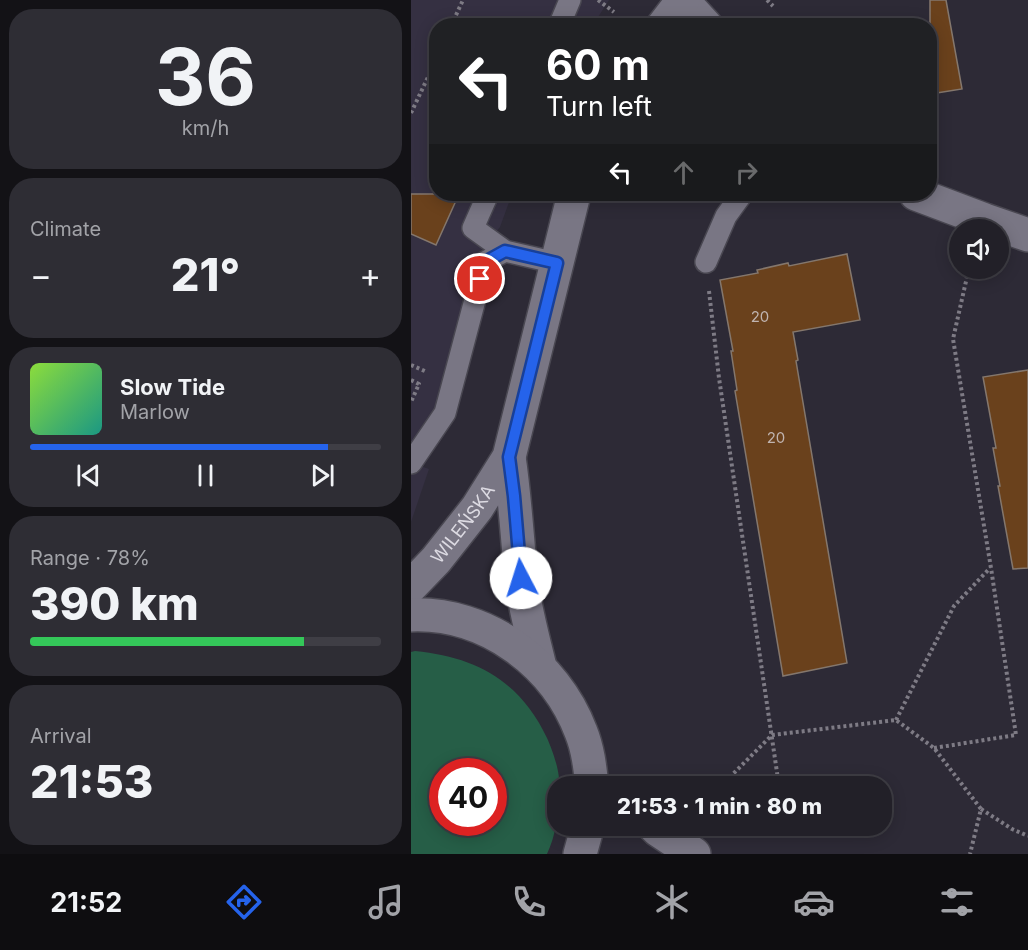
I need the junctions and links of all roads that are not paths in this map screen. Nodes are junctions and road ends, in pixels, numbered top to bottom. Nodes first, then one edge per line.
1 (570, 0) edge
2 (683, 0) edge
3 (562, 18) edge
4 (669, 18) edge
5 (699, 18) edge
6 (484, 201) edge
7 (572, 201) edge
8 (737, 201) edge
9 (935, 201) edge
10 (1028, 235) edge
11 (505, 251) junction
12 (706, 262) road end
13 (557, 263) junction
14 (509, 457) junction
15 (411, 463) edge
16 (411, 585) edge
17 (411, 615) edge
18 (540, 667) junction
19 (590, 772) edge
20 (585, 836) edge
21 (667, 836) edge
22 (580, 854) edge
23 (695, 854) edge

1 - 3 lane
2 - 4 street
2 - 5 street
6 - 11 lane
7 - 13 street, WILEŃSKA
8 - 12 lane
9 - 10 street
11 - 13 lane
11 - 15 lane
13 - 14 street, WILEŃSKA
14 - 16 street, WILEŃSKA
14 - 18 street, WILEŃSKA
17 - 18 street
18 - 19 street
20 - 22 street
21 - 23 street

